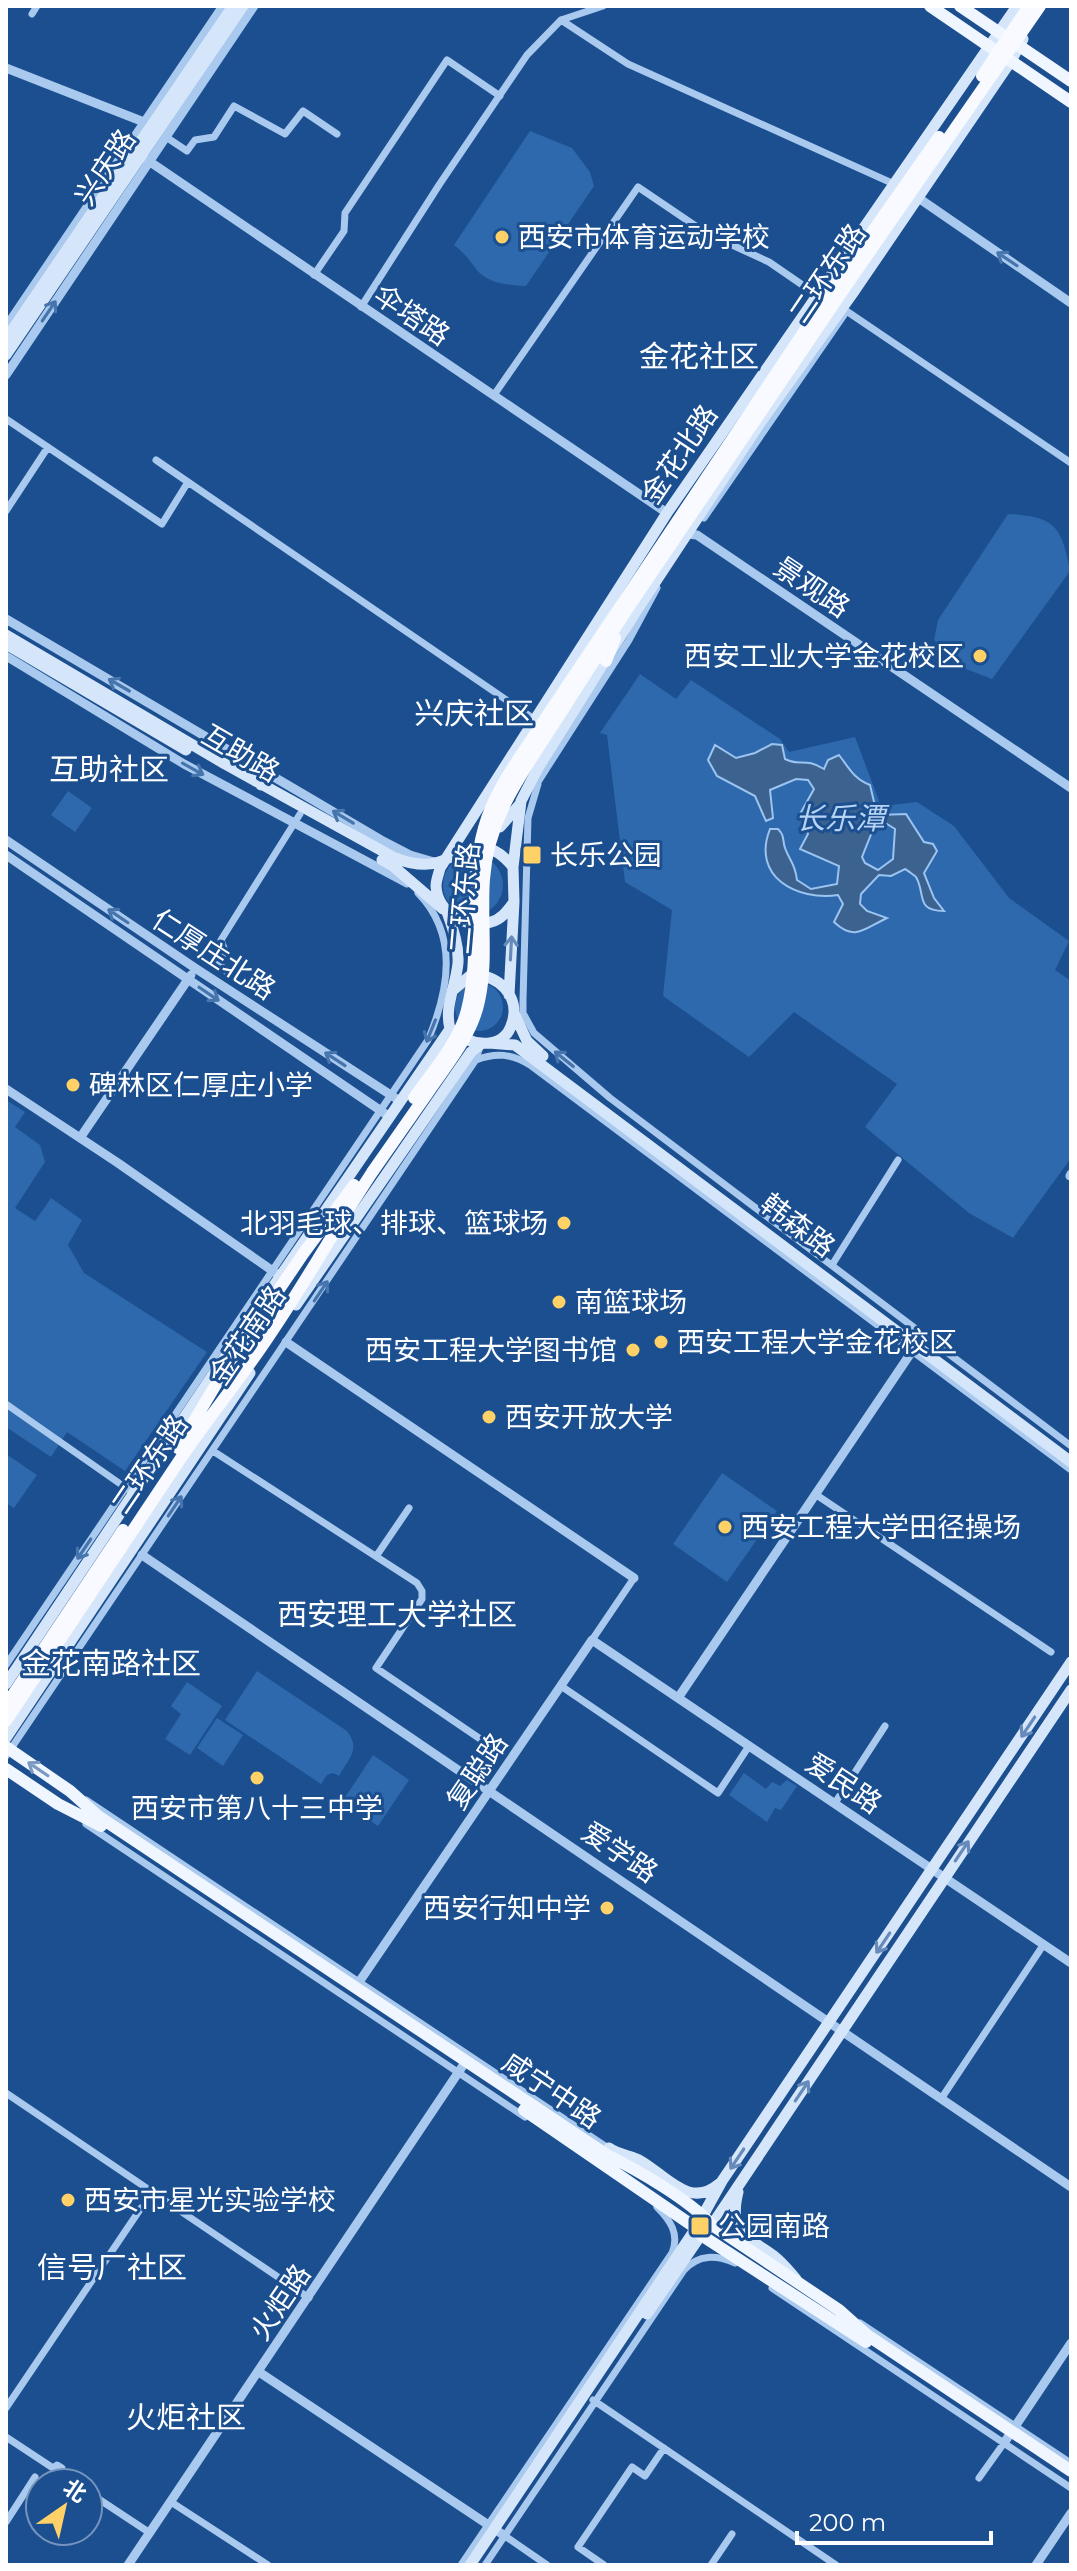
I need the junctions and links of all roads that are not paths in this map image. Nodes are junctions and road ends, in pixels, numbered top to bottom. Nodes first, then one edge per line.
1 (37, 6) edge
2 (223, 6) edge
3 (233, 6) edge
4 (243, 6) edge
5 (254, 6) edge
6 (603, 6) edge
7 (930, 6) edge
8 (960, 6) edge
9 (1017, 6) edge
10 (1029, 6) edge
11 (1040, 6) edge
12 (1046, 6) edge
13 (32, 14) dead end
14 (561, 20) junction
15 (999, 32) junction
16 (1019, 46) junction
17 (989, 47) junction
18 (1011, 61) junction
19 (6, 68) edge
20 (1071, 81) edge
21 (500, 96) junction
22 (1071, 102) edge
23 (148, 124) junction
24 (337, 134) dead end
25 (166, 137) junction
26 (142, 156) junction
27 (894, 184) junction
28 (917, 197) junction
29 (314, 275) junction
30 (845, 279) junction
31 (817, 295) junction
32 (1071, 303) edge
33 (361, 307) junction
34 (842, 308) junction
35 (6, 327) edge
36 (819, 327) junction
37 (6, 339) edge
38 (6, 355) edge
39 (6, 375) edge
40 (494, 395) junction
41 (6, 419) edge
42 (48, 447) junction
43 (156, 460) dead end
44 (1071, 463) edge
45 (188, 482) junction
46 (6, 511) edge
47 (667, 513) junction
48 (689, 534) junction
49 (623, 609) junction
50 (6, 619) edge
51 (6, 635) edge
52 (6, 644) edge
53 (579, 652) junction
54 (6, 656) edge
55 (606, 661) junction
56 (543, 722) junction
57 (268, 772) junction
58 (538, 784) junction
59 (261, 785) junction
60 (1071, 788) edge
61 (489, 791) junction
62 (521, 801) junction
63 (297, 819) junction
64 (6, 840) edge
65 (6, 855) edge
66 (442, 860) junction
67 (513, 867) junction
68 (408, 883) junction
69 (421, 889) junction
70 (514, 902) junction
71 (447, 912) junction
72 (195, 968) junction
73 (230, 975) dead end
74 (188, 979) junction
75 (452, 991) junction
76 (509, 995) junction
77 (518, 1013) junction
78 (450, 1029) junction
79 (485, 1043) junction
80 (509, 1055) junction
81 (476, 1060) junction
82 (6, 1089) edge
83 (396, 1098) junction
84 (385, 1114) junction
85 (80, 1138) junction
86 (898, 1160) dead end
87 (378, 1176) junction
88 (324, 1226) junction
89 (300, 1248) junction
90 (832, 1265) junction
91 (276, 1273) junction
92 (309, 1276) junction
93 (298, 1302) junction
94 (286, 1342) junction
95 (916, 1345) junction
96 (218, 1367) junction
97 (241, 1386) junction
98 (6, 1404) edge
99 (210, 1406) junction
100 (1071, 1446) edge
101 (213, 1451) junction
102 (1071, 1453) edge
103 (1071, 1462) edge
104 (1071, 1470) edge
105 (130, 1490) junction
106 (815, 1494) junction
107 (409, 1508) dead end
108 (142, 1509) junction
109 (142, 1555) junction
110 (377, 1555) junction
111 (634, 1578) joint
112 (592, 1640) junction
113 (1051, 1652) dead end
114 (1071, 1662) edge
115 (6, 1665) edge
116 (6, 1684) edge
117 (561, 1686) junction
118 (1071, 1690) edge
119 (678, 1698) junction
120 (6, 1705) edge
121 (6, 1721) edge
122 (885, 1726) dead end
123 (749, 1746) junction
124 (7, 1748) edge
125 (495, 1749) dead end
126 (6, 1769) edge
127 (490, 1790) junction
128 (835, 1803) junction
129 (933, 1869) junction
130 (945, 1877) junction
131 (1044, 1944) junction
132 (1071, 1963) edge
133 (358, 1984) junction
134 (830, 2022) junction
135 (841, 2033) junction
136 (462, 2067) junction
137 (6, 2093) edge
138 (941, 2099) junction
139 (609, 2148) junction
140 (628, 2165) junction
141 (743, 2179) junction
142 (722, 2181) junction
143 (1071, 2187) edge
144 (643, 2193) junction
145 (141, 2208) dead end
146 (702, 2214) junction
147 (712, 2225) junction
148 (699, 2232) junction
149 (732, 2258) junction
150 (802, 2285) junction
151 (309, 2298) junction
152 (1071, 2343) edge
153 (259, 2372) junction
154 (587, 2396) junction
155 (6, 2408) edge
156 (1010, 2434) junction
157 (6, 2437) edge
158 (664, 2448) junction
159 (1071, 2464) edge
160 (51, 2467) edge
161 (1071, 2471) edge
162 (979, 2478) dead end
163 (1071, 2481) edge
164 (1071, 2488) edge
165 (24, 2494) edge
166 (171, 2502) junction
167 (104, 2503) edge
168 (1071, 2513) edge
169 (6, 2522) edge
170 (497, 2531) junction
171 (150, 2533) junction
172 (732, 2534) dead end
173 (128, 2565) edge
174 (268, 2565) edge
175 (461, 2565) edge
176 (470, 2565) edge
177 (477, 2565) edge
178 (485, 2565) edge
179 (547, 2565) edge
180 (604, 2565) edge
181 (711, 2565) edge
182 (836, 2565) edge
183 (1036, 2565) edge

1 - 13 street
2 - 23 street
3 - 23 main road, 兴庆路
4 - 26 main road, 兴庆路
5 - 25 street
6 - 14 street
7 - 17 main road
8 - 15 main road
9 - 15 main road, 金花北路
10 - 30 highway, 二环东路, bridge
11 - 30 highway, 二环东路, bridge
12 - 16 main road, 金花北路
14 - 21 street
14 - 27 street
15 - 16 main road
15 - 17 main road, 金花北路
16 - 18 main road, 金花北路
16 - 20 main road
17 - 18 main road
17 - 27 main road, 金花北路
18 - 22 main road
18 - 28 main road, 金花北路
19 - 23 street
21 - 29 street
21 - 33 street
23 - 26 main road, 兴庆路
23 - 35 street
24 - 25 street
25 - 26 street
26 - 29 street, 伞塔路
26 - 37 main road, 兴庆路
26 - 38 main road, 兴庆路
39 -> 26 street
27 - 31 main road, 金花北路
32 -> 28 street
28 - 34 main road, 金花北路
29 - 33 street, 伞塔路
30 - 31 highway
30 - 36 highway, 二环东路
30 - 49 highway, 二环东路
31 - 40 street
31 - 47 main road, 金花北路
33 - 40 street, 伞塔路
34 - 36 highway
34 - 44 street
34 - 48 main road, 金花北路
36 - 49 highway, 二环东路
40 - 47 street, 伞塔路
41 - 42 street
42 - 45 street
42 - 46 street
43 - 45 street
45 - 56 street
47 - 53 main road, 金花北路
48 - 55 main road, 金花北路
48 - 58 street
48 - 60 street, 景观路
49 - 53 highway
49 - 55 highway
49 - 56 highway, 二环东路
57 -> 50 street
51 - 59 main road, 互助路
52 - 63 main road, 互助路
53 - 56 main road, 金花北路
54 -> 63 street
55 - 62 main road, 金花北路
56 - 61 main road, 金花北路
56 - 87 highway, 二环东路, bridge
57 - 59 main road
66 -> 57 street
58 - 62 street
58 - 77 street
59 - 66 main road, 互助路
61 - 62 main road
61 - 66 main road, 金花北路
62 - 67 main road, 金花北路
63 - 68 street
63 - 69 main road, 互助路
63 - 73 street
72 -> 64 street, 仁厚庄北路
65 - 74 street, 仁厚庄北路
66 - 67 main road
66 - 71 main road
67 - 70 main road
68 - 69 street
68 -> 83 street
69 - 71 main road, 互助路
70 - 71 main road
76 -> 70 main road
71 - 75 main road
72 - 74 street
83 -> 72 street, 仁厚庄北路
74 -> 84 street, 仁厚庄北路
74 - 85 street
75 - 76 main road
75 - 78 main road
76 - 77 main road
77 - 79 main road
90 -> 77 street
77 - 95 main road, 韩森路
78 - 79 main road
78 - 83 main road, 金花南路
79 - 80 street
79 - 81 street
79 - 87 main road, 金花南路
79 - 95 main road, 韩森路
80 - 81 street
80 - 95 street
81 - 87 street
82 - 85 street
83 - 84 main road, 金花南路
84 - 89 main road, 金花南路
84 - 91 street
85 - 91 street
86 - 90 street
87 - 88 highway, 二环东路
87 - 92 highway, 二环东路
87 - 93 main road, 金花南路
94 -> 87 street
88 - 89 highway
88 - 99 highway, 二环东路
89 - 91 main road, 金花南路
90 - 100 street
91 - 96 main road, 金花南路
91 - 105 street
92 - 93 highway
92 - 99 highway, 二环东路
93 - 97 main road, 金花南路
94 - 101 street
94 - 111 street
95 - 102 main road, 韩森路
95 - 103 main road, 韩森路
95 - 104 street
95 - 106 street
96 - 99 highway
96 - 105 main road, 金花南路
97 - 99 highway
97 - 124 main road, 金花南路
98 - 105 street
99 - 108 highway, 二环东路
109 -> 101 street
101 - 110 street
105 -> 115 street
105 - 116 main road, 金花南路
106 - 113 street
106 - 119 street
107 - 110 street
108 - 120 highway, 二环东路
108 - 121 highway, 二环东路
109 - 124 street
109 - 127 street, 爱学路
110 - 125 street
111 - 112 street, 复聪路
112 - 117 street, 复聪路
112 - 119 street, 爱民路
114 -> 129 main road
117 - 123 street
117 - 127 street, 复聪路
130 -> 118 main road
119 - 123 street, 爱民路
122 - 128 street
123 - 128 street, 爱民路
133 -> 124 main road, 咸宁中路
126 - 136 main road, 咸宁中路
127 - 133 street, 复聪路
127 - 134 street, 爱学路
128 - 129 street, 爱民路
129 - 130 street, 爱民路
129 -> 134 main road
130 - 131 street, 爱民路
130 - 135 main road
131 - 132 street, 爱民路
131 - 138 street
133 - 136 main road, 咸宁中路
133 - 139 street
134 - 135 street, 爱学路
134 -> 142 main road
135 - 138 street, 爱学路
141 -> 135 main road
136 - 140 main road, 咸宁中路
136 - 144 main road, 咸宁中路
136 - 151 street, 火炬路
137 - 151 street
138 - 143 street, 爱学路
139 - 140 street
139 - 142 main road
140 - 146 main road, 咸宁中路
141 - 147 main road
141 - 150 main road
142 - 146 main road
144 - 148 main road, 咸宁中路
144 - 154 street
145 - 155 street
146 - 147 main road, 咸宁中路
146 - 148 main road
147 - 148 main road
147 - 150 main road, 咸宁中路
148 - 149 main road, 咸宁中路
148 - 154 main road
149 - 154 street
149 - 156 main road, 咸宁中路
150 - 156 main road, 咸宁中路
151 - 153 street, 火炬路
152 - 156 street
153 - 166 street, 火炬路
153 - 170 street
154 - 158 street
154 - 170 main road
156 - 159 street
156 - 161 main road, 咸宁中路
156 - 162 street
156 - 163 main road, 咸宁中路
156 - 164 street
157 - 160 street
158 - 180 street
158 - 182 street
165 - 169 street
166 - 171 street, 火炬路
166 - 174 street
167 - 171 street
168 - 183 street
170 - 175 street
170 - 176 main road
170 - 177 main road
170 - 178 street
170 - 179 street
171 - 173 street, 火炬路
172 - 181 street

